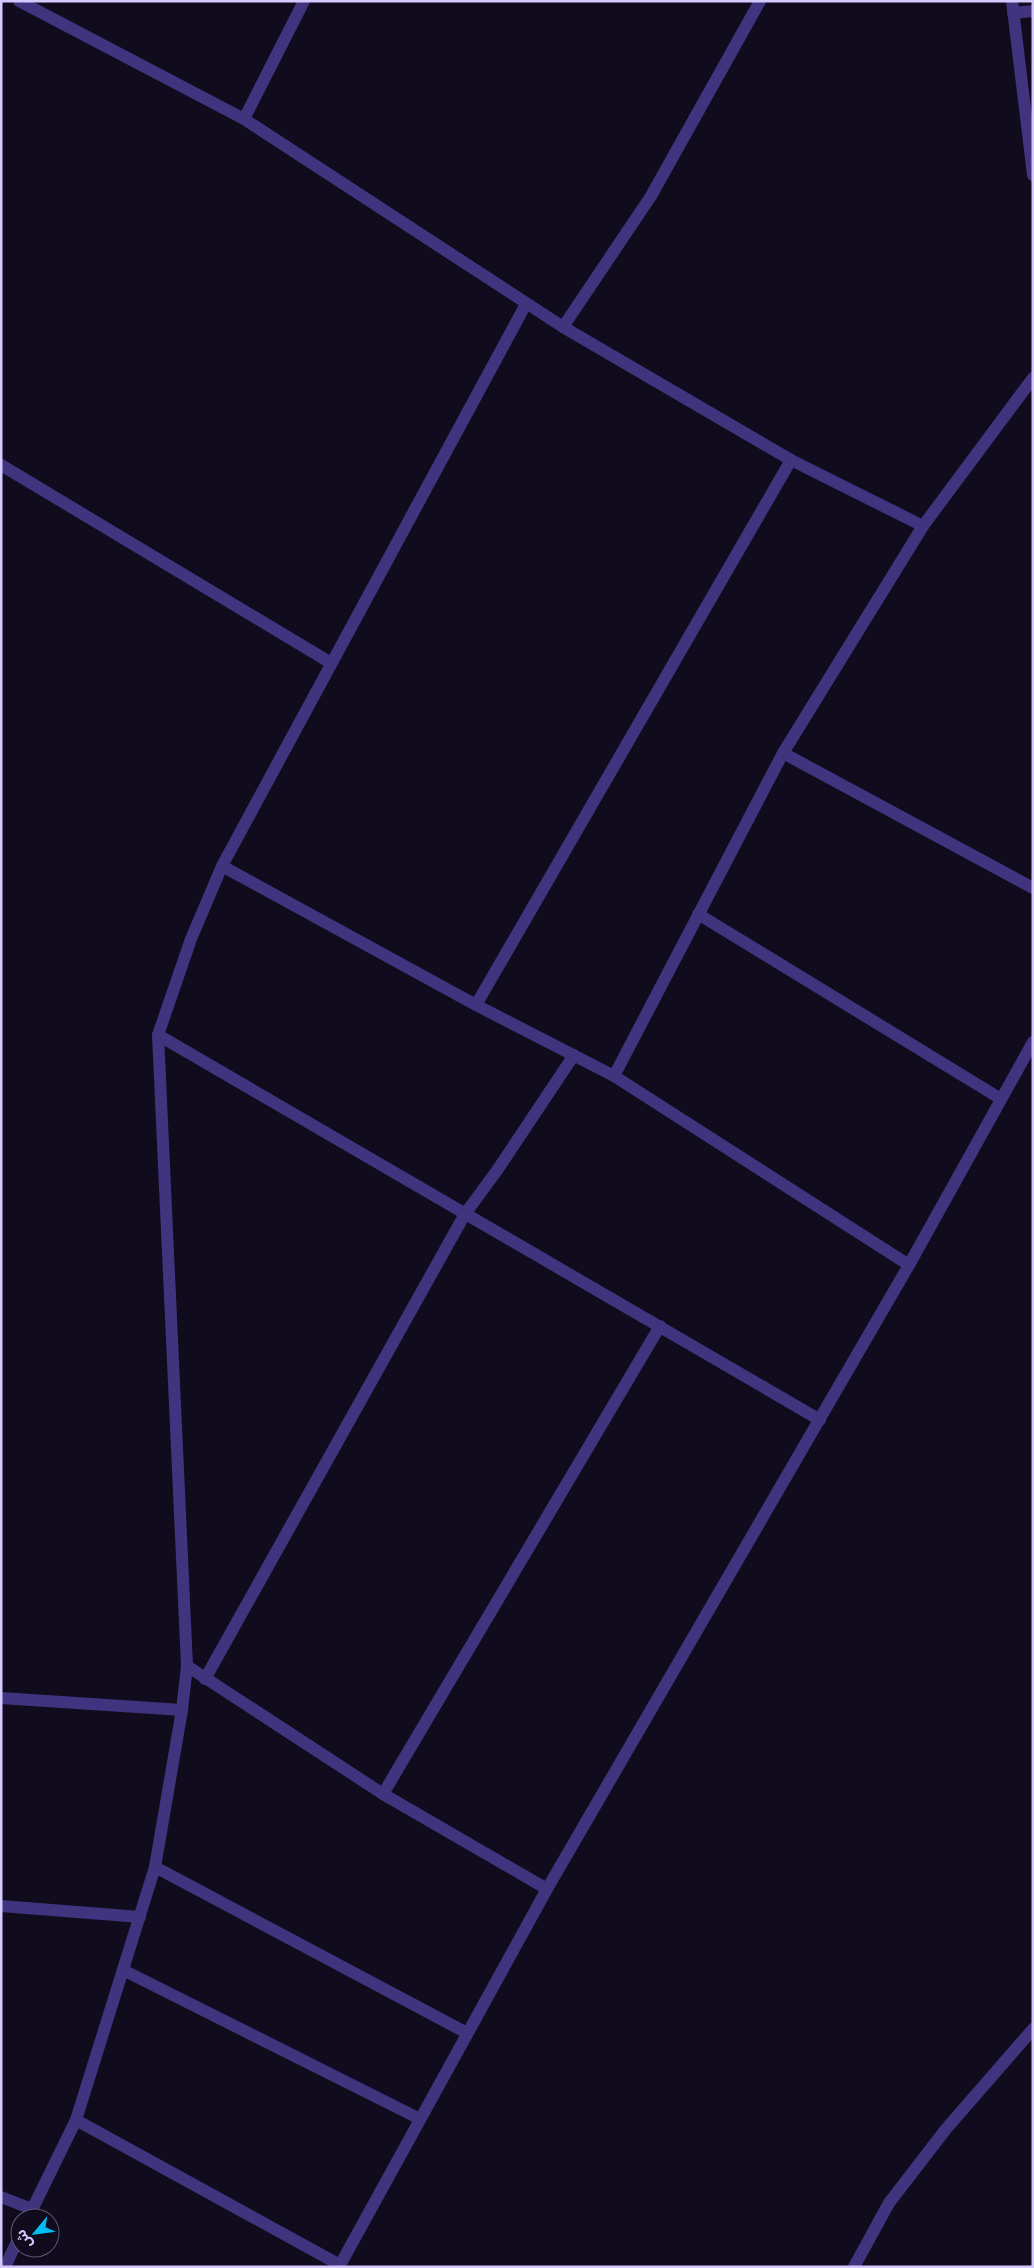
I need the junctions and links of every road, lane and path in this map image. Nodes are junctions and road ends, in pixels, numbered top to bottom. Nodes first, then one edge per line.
1 (19, 1) edge
2 (304, 1) edge
3 (760, 1) edge
4 (1013, 7) edge
5 (1033, 11) edge
6 (244, 119) junction
7 (1033, 176) edge
8 (526, 304) junction
9 (563, 327) junction
10 (1033, 378) edge
11 (791, 460) junction
12 (1, 465) edge
13 (923, 526) junction
14 (331, 663) junction
15 (783, 753) junction
16 (222, 866) junction
17 (1033, 888) edge
18 (698, 914) junction
19 (476, 1005) junction
20 (158, 1035) junction
21 (1033, 1042) edge
22 (574, 1055) junction
23 (614, 1076) junction
24 (1001, 1099) junction
25 (465, 1214) junction
26 (909, 1265) junction
27 (660, 1326) junction
28 (820, 1420) junction
29 (187, 1666) junction
30 (204, 1679) junction
31 (1, 1698) edge
32 (182, 1710) junction
33 (383, 1794) junction
34 (155, 1867) junction
35 (547, 1889) junction
36 (1, 1906) edge
37 (140, 1917) junction
38 (123, 1970) junction
39 (1033, 2029) edge
40 (467, 2033) junction
41 (420, 2119) junction
42 (76, 2120) junction
43 (1, 2197) edge
44 (20, 2208) edge
45 (33, 2208) edge
46 (10, 2255) edge
47 (340, 2266) edge
48 (4, 2267) edge
49 (854, 2267) edge

1 - 6 street
2 - 6 street
3 - 9 street
4 - 5 street
4 - 7 street
6 - 8 street
8 - 9 street
8 - 14 street
9 - 11 street
10 - 13 street
11 - 13 street
11 - 19 street
12 - 14 street
13 - 15 street
14 - 16 street
15 - 17 street
15 - 18 street
16 - 19 street
16 - 20 street
18 - 23 street
18 - 24 street
19 - 22 street
20 - 25 street
20 - 29 street
21 - 24 street
22 - 23 street
22 - 25 street
23 - 26 street
24 - 26 street
25 - 27 street
25 - 30 street
26 - 28 street
27 - 28 street
27 - 33 street
28 - 35 street
29 - 30 street
29 - 32 street
30 - 33 street
31 - 32 street
32 - 34 street
33 - 35 street
34 - 37 street
34 - 40 street
35 - 40 street
36 - 37 street
37 - 38 street
38 - 41 street
38 - 42 street
39 - 49 street
40 - 41 street
41 - 47 street
42 - 45 street
42 - 47 street
43 - 44 street
46 - 48 street

